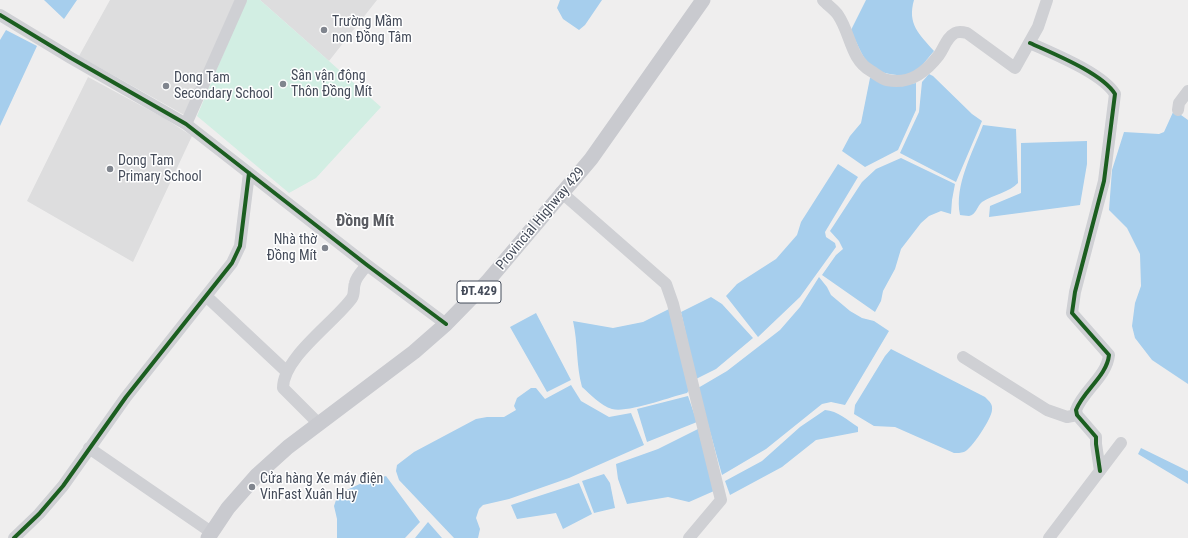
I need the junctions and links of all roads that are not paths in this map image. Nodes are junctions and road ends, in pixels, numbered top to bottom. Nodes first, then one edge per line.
1 (241, 0) edge
2 (703, 0) edge
3 (823, 0) edge
4 (1047, 0) edge
5 (0, 15) edge
6 (1030, 42) junction
7 (1188, 91) edge
8 (1178, 110) dead end
9 (186, 124) junction
10 (250, 173) junction
11 (561, 192) junction
12 (367, 265) junction
13 (206, 296) junction
14 (446, 324) junction
15 (963, 357) dead end
16 (287, 372) junction
17 (1077, 415) junction
18 (319, 424) junction
19 (1121, 443) dead end
20 (89, 448) junction
21 (1100, 471) junction
22 (209, 535) edge
23 (14, 538) edge
24 (688, 538) edge
25 (1048, 538) edge

1 - 9 street
2 - 11 main road, Provincial Highway 429 / ĐT.429
3 - 6 street
4 - 6 street
5 - 9 street
6 - 17 street
7 - 8 street
9 - 10 street
10 - 12 street
10 - 13 street
11 - 14 main road, Provincial Highway 429 / ĐT.429
11 - 24 street
12 - 14 street
12 - 16 street
13 - 16 street
13 - 20 street
14 - 18 main road, Provincial Highway 429 / ĐT.429
15 - 17 street
16 - 18 street
17 - 21 street
18 - 22 main road, Provincial Highway 429 / ĐT.429
19 - 21 street
20 - 22 street
20 - 23 street
21 - 25 street

